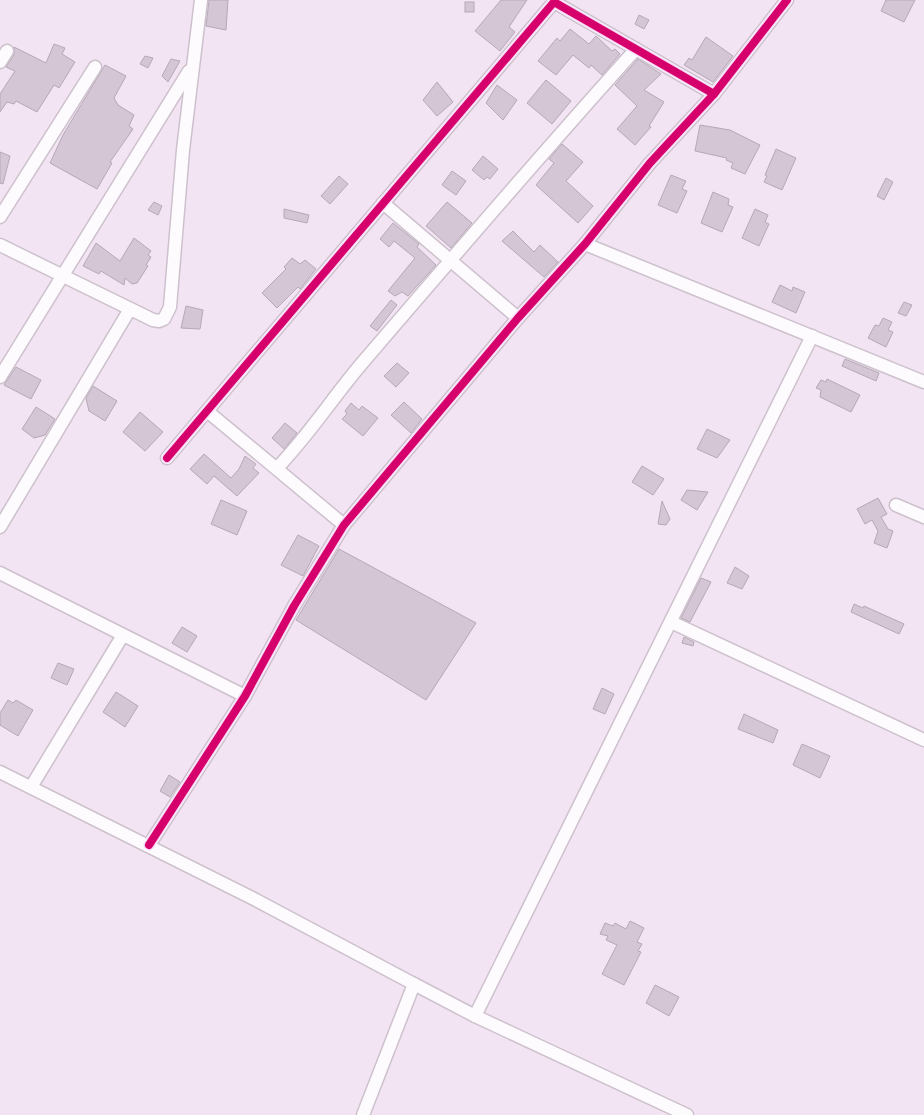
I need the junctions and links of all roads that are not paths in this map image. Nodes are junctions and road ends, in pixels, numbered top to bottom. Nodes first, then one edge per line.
1 (201, 0) edge
2 (787, 0) edge
3 (636, 49) junction
4 (95, 66) dead end
5 (192, 66) junction
6 (714, 94) junction
7 (383, 203) junction
8 (0, 217) edge
9 (585, 244) junction
10 (0, 246) edge
11 (450, 260) junction
12 (62, 274) junction
13 (130, 309) junction
14 (518, 318) junction
15 (812, 336) junction
16 (0, 377) edge
17 (924, 382) edge
18 (207, 411) junction
19 (167, 458) dead end
20 (277, 468) junction
21 (896, 505) dead end
22 (924, 517) edge
23 (344, 525) junction
24 (0, 527) edge
25 (0, 573) edge
26 (671, 622) junction
27 (123, 635) junction
28 (245, 696) junction
29 (924, 740) edge
30 (0, 772) edge
31 (31, 787) junction
32 (149, 845) junction
33 (414, 984) junction
34 (475, 1016) junction
35 (363, 1115) edge
36 (687, 1115) edge

1 - 5 street
2 - 6 street
3 - 6 street
3 - 7 street
3 - 11 street
4 - 8 street
5 - 12 street
5 - 13 street
6 - 9 street
7 - 11 street
7 - 18 street
9 - 14 street
9 - 15 street
10 - 12 street
11 - 14 street
11 - 20 street
12 - 13 street
12 - 16 street
13 - 24 street
14 - 23 street
15 - 17 street
15 - 26 street
18 - 19 street
18 - 20 street
20 - 23 street
21 - 22 street
23 - 28 street
25 - 27 street
26 - 29 street
26 - 34 street
27 - 28 street
27 - 31 street
28 - 32 street
30 - 31 street
31 - 32 street
32 - 33 street
33 - 34 street
33 - 35 street
34 - 36 street

